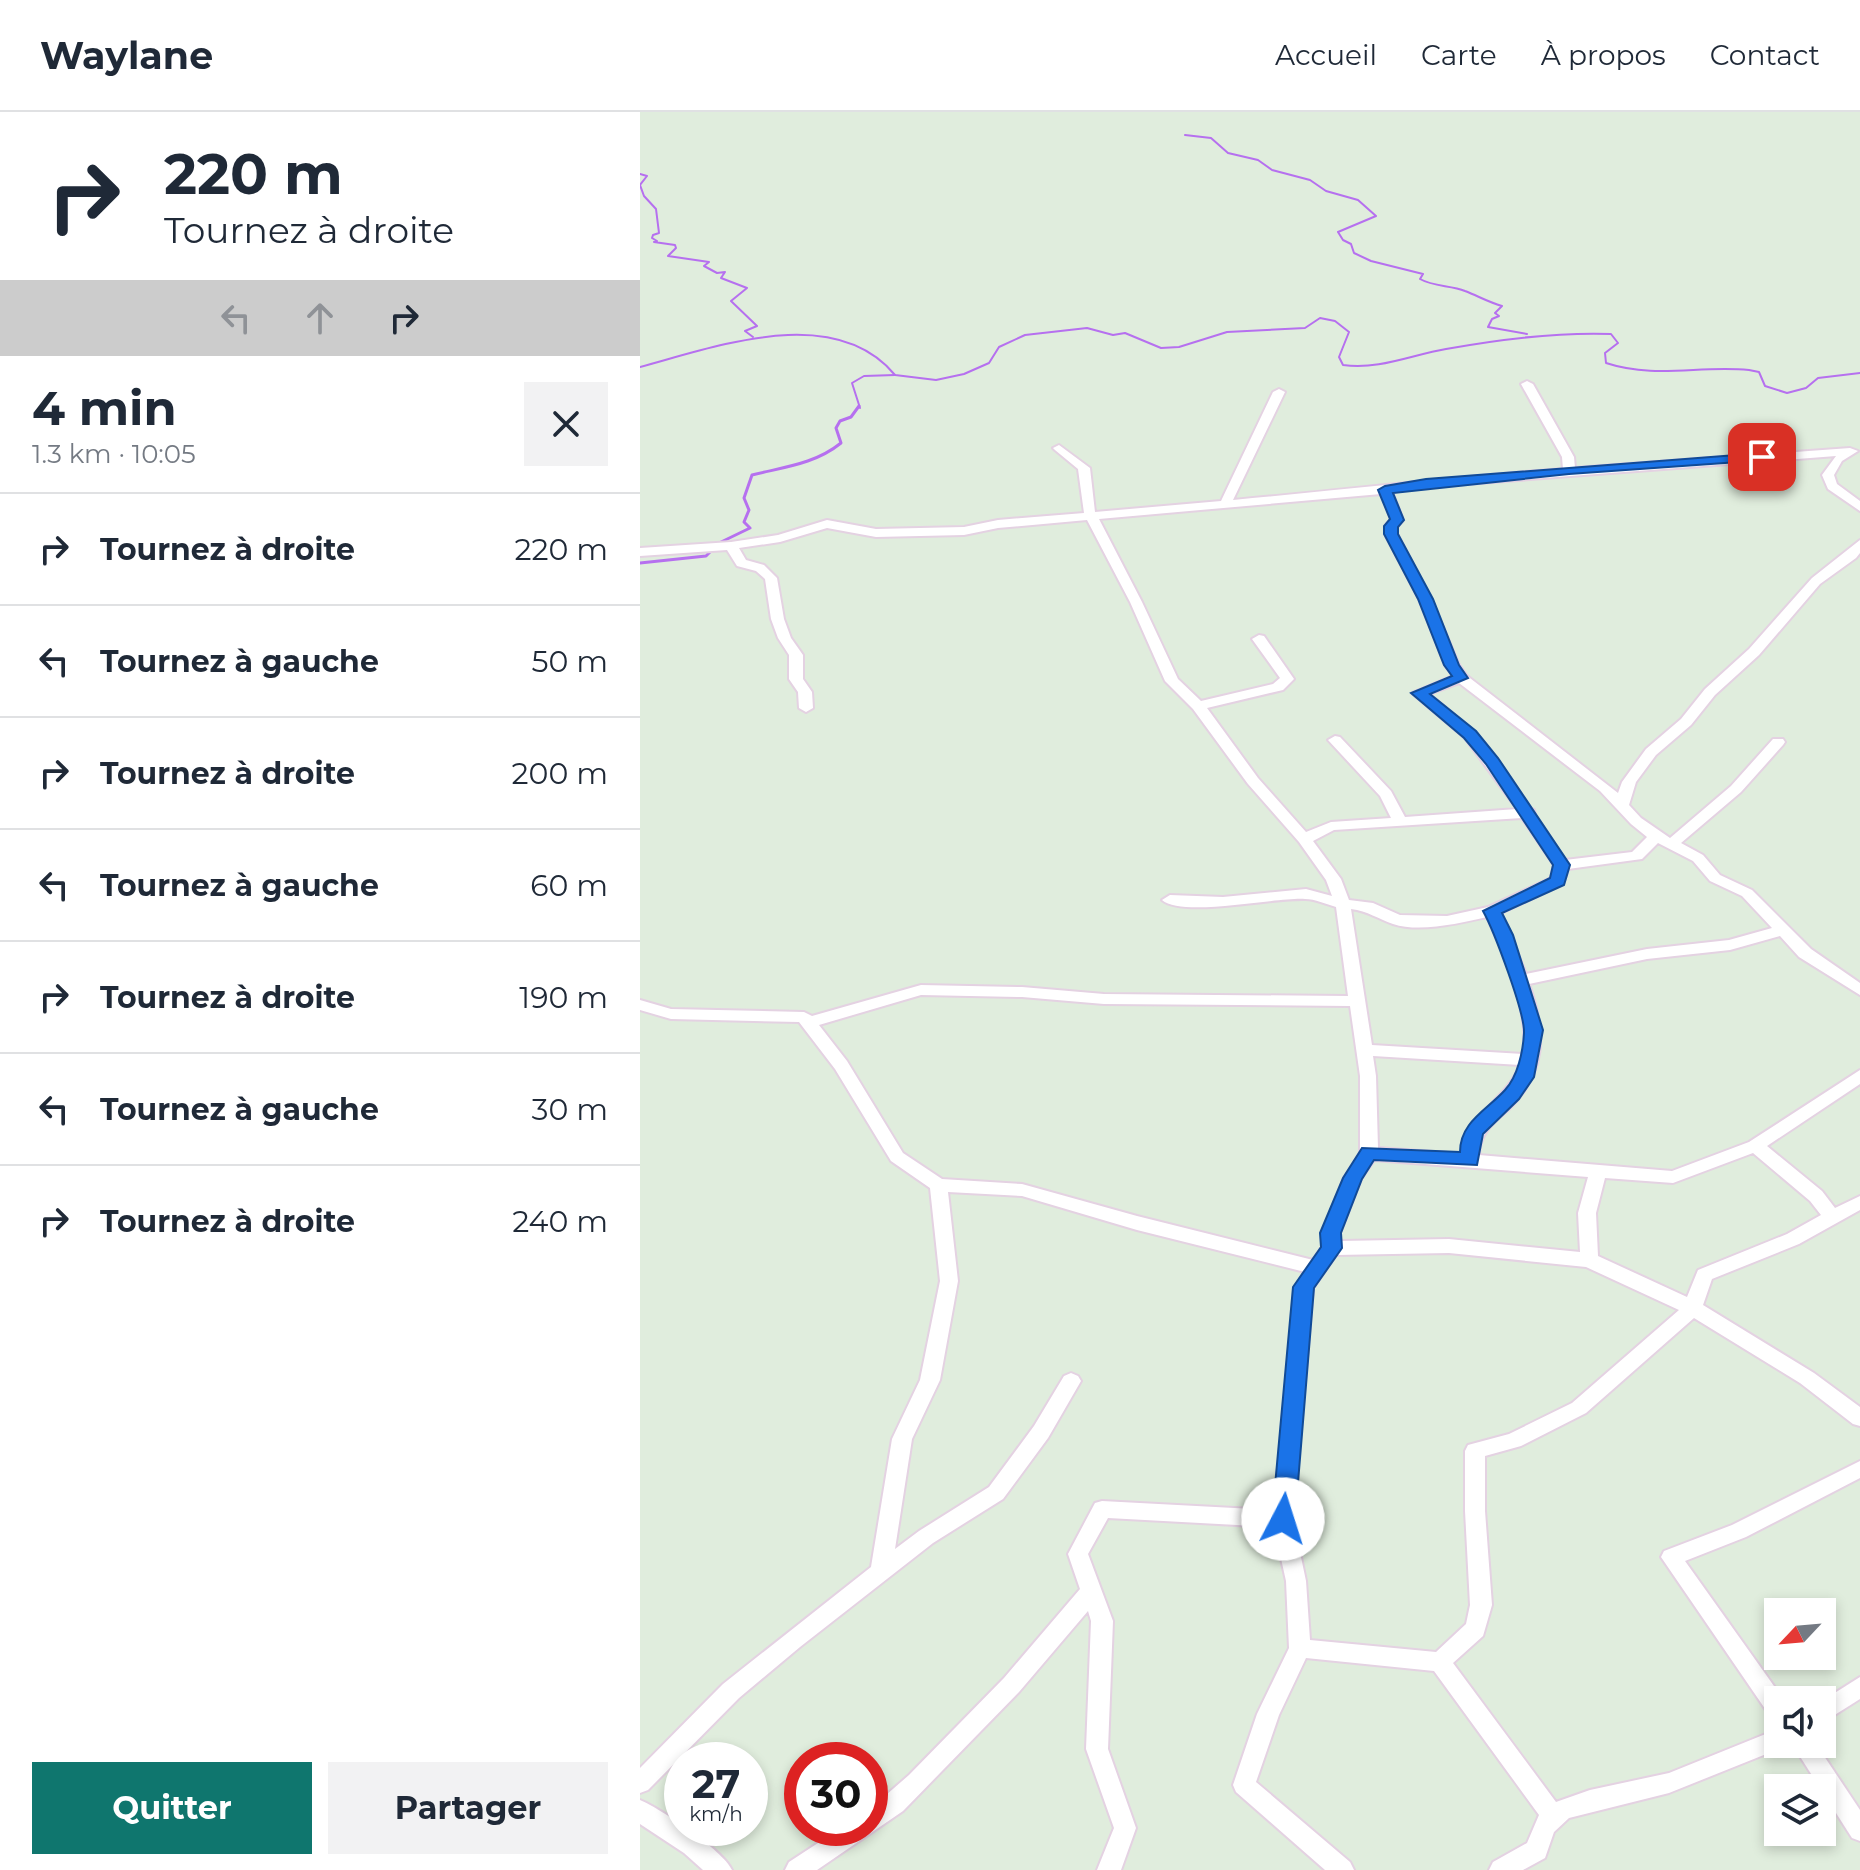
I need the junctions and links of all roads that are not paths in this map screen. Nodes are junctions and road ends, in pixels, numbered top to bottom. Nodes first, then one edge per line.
1 (1527, 384) dead end
2 (1279, 392) dead end
3 (1059, 448) dead end
4 (1855, 451) edge
5 (1569, 470) junction
6 (1385, 490) junction
7 (1226, 502) junction
8 (1860, 507) edge
9 (1093, 516) junction
10 (1860, 544) edge
11 (731, 546) junction
12 (640, 552) edge
13 (1259, 639) dead end
14 (1461, 678) junction
15 (1198, 706) junction
16 (806, 708) dead end
17 (1335, 740) dead end
18 (1778, 742) dead end
19 (1621, 806) junction
20 (1529, 813) junction
21 (1400, 822) junction
22 (1656, 836) junction
23 (1304, 839) junction
24 (1673, 843) junction
25 (1561, 865) junction
26 (1170, 900) dead end
27 (1343, 904) junction
28 (1492, 911) junction
29 (1783, 930) junction
30 (1519, 981) junction
31 (1860, 990) edge
32 (1356, 1001) junction
33 (640, 1005) edge
34 (810, 1022) junction
35 (1363, 1050) junction
36 (1530, 1060) junction
37 (1860, 1076) edge
38 (1755, 1146) junction
39 (1369, 1153) junction
40 (1470, 1160) junction
41 (1598, 1171) junction
42 (938, 1185) junction
43 (1860, 1202) edge
44 (1833, 1217) junction
45 (1331, 1248) junction
46 (1589, 1260) junction
47 (1317, 1268) junction
48 (1693, 1308) junction
49 (1071, 1381) dead end
50 (1860, 1418) edge
51 (1860, 1469) edge
52 (1283, 1519) junction
53 (881, 1570) junction
54 (1091, 1590) junction
55 (1300, 1648) junction
56 (1440, 1662) junction
57 (1860, 1687) edge
58 (1764, 1689) edge
59 (1836, 1703) edge
60 (1764, 1745) edge
61 (1812, 1758) edge
62 (640, 1783) edge
63 (888, 1810) edge
64 (640, 1811) edge
65 (1553, 1816) junction
66 (1860, 1830) edge
67 (834, 1846) edge
68 (720, 1870) edge
69 (797, 1870) edge
70 (1109, 1870) edge
71 (1342, 1870) edge
72 (1501, 1870) edge

1 - 5 street
2 - 7 street
3 - 9 street
4 - 5 street
4 - 8 street
5 - 6 street
6 - 7 street
6 - 14 street
7 - 9 street
9 - 11 street
9 - 15 street
10 - 19 street
11 - 12 street
11 - 16 street
13 - 15 street
14 - 19 street
14 - 20 street
15 - 23 street
17 - 21 street
18 - 24 street
19 - 22 street
20 - 21 street
20 - 25 street
21 - 23 street
22 - 24 street
22 - 25 street
23 - 27 street
24 - 29 street
25 - 28 street
26 - 27 street
27 - 28 street
27 - 32 street
28 - 30 street
29 - 30 street
29 - 31 street
30 - 36 street
32 - 34 street
32 - 35 street
33 - 34 street
34 - 42 street
35 - 36 street
35 - 39 street
36 - 40 street
37 - 38 street
38 - 41 street
38 - 44 street
39 - 40 street
39 - 45 street
40 - 41 street
41 - 46 street
42 - 47 street
42 - 53 street
43 - 44 street
44 - 48 street
45 - 46 street
45 - 47 street
46 - 48 street
47 - 52 street
48 - 50 street
48 - 56 street
49 - 53 street
51 - 58 street
52 - 54 street
52 - 55 street
53 - 62 street
54 - 63 street
54 - 70 street
55 - 56 street
55 - 71 street
56 - 65 street
57 - 59 street
60 - 65 street
61 - 66 street
64 - 68 street
65 - 72 street
67 - 69 street

